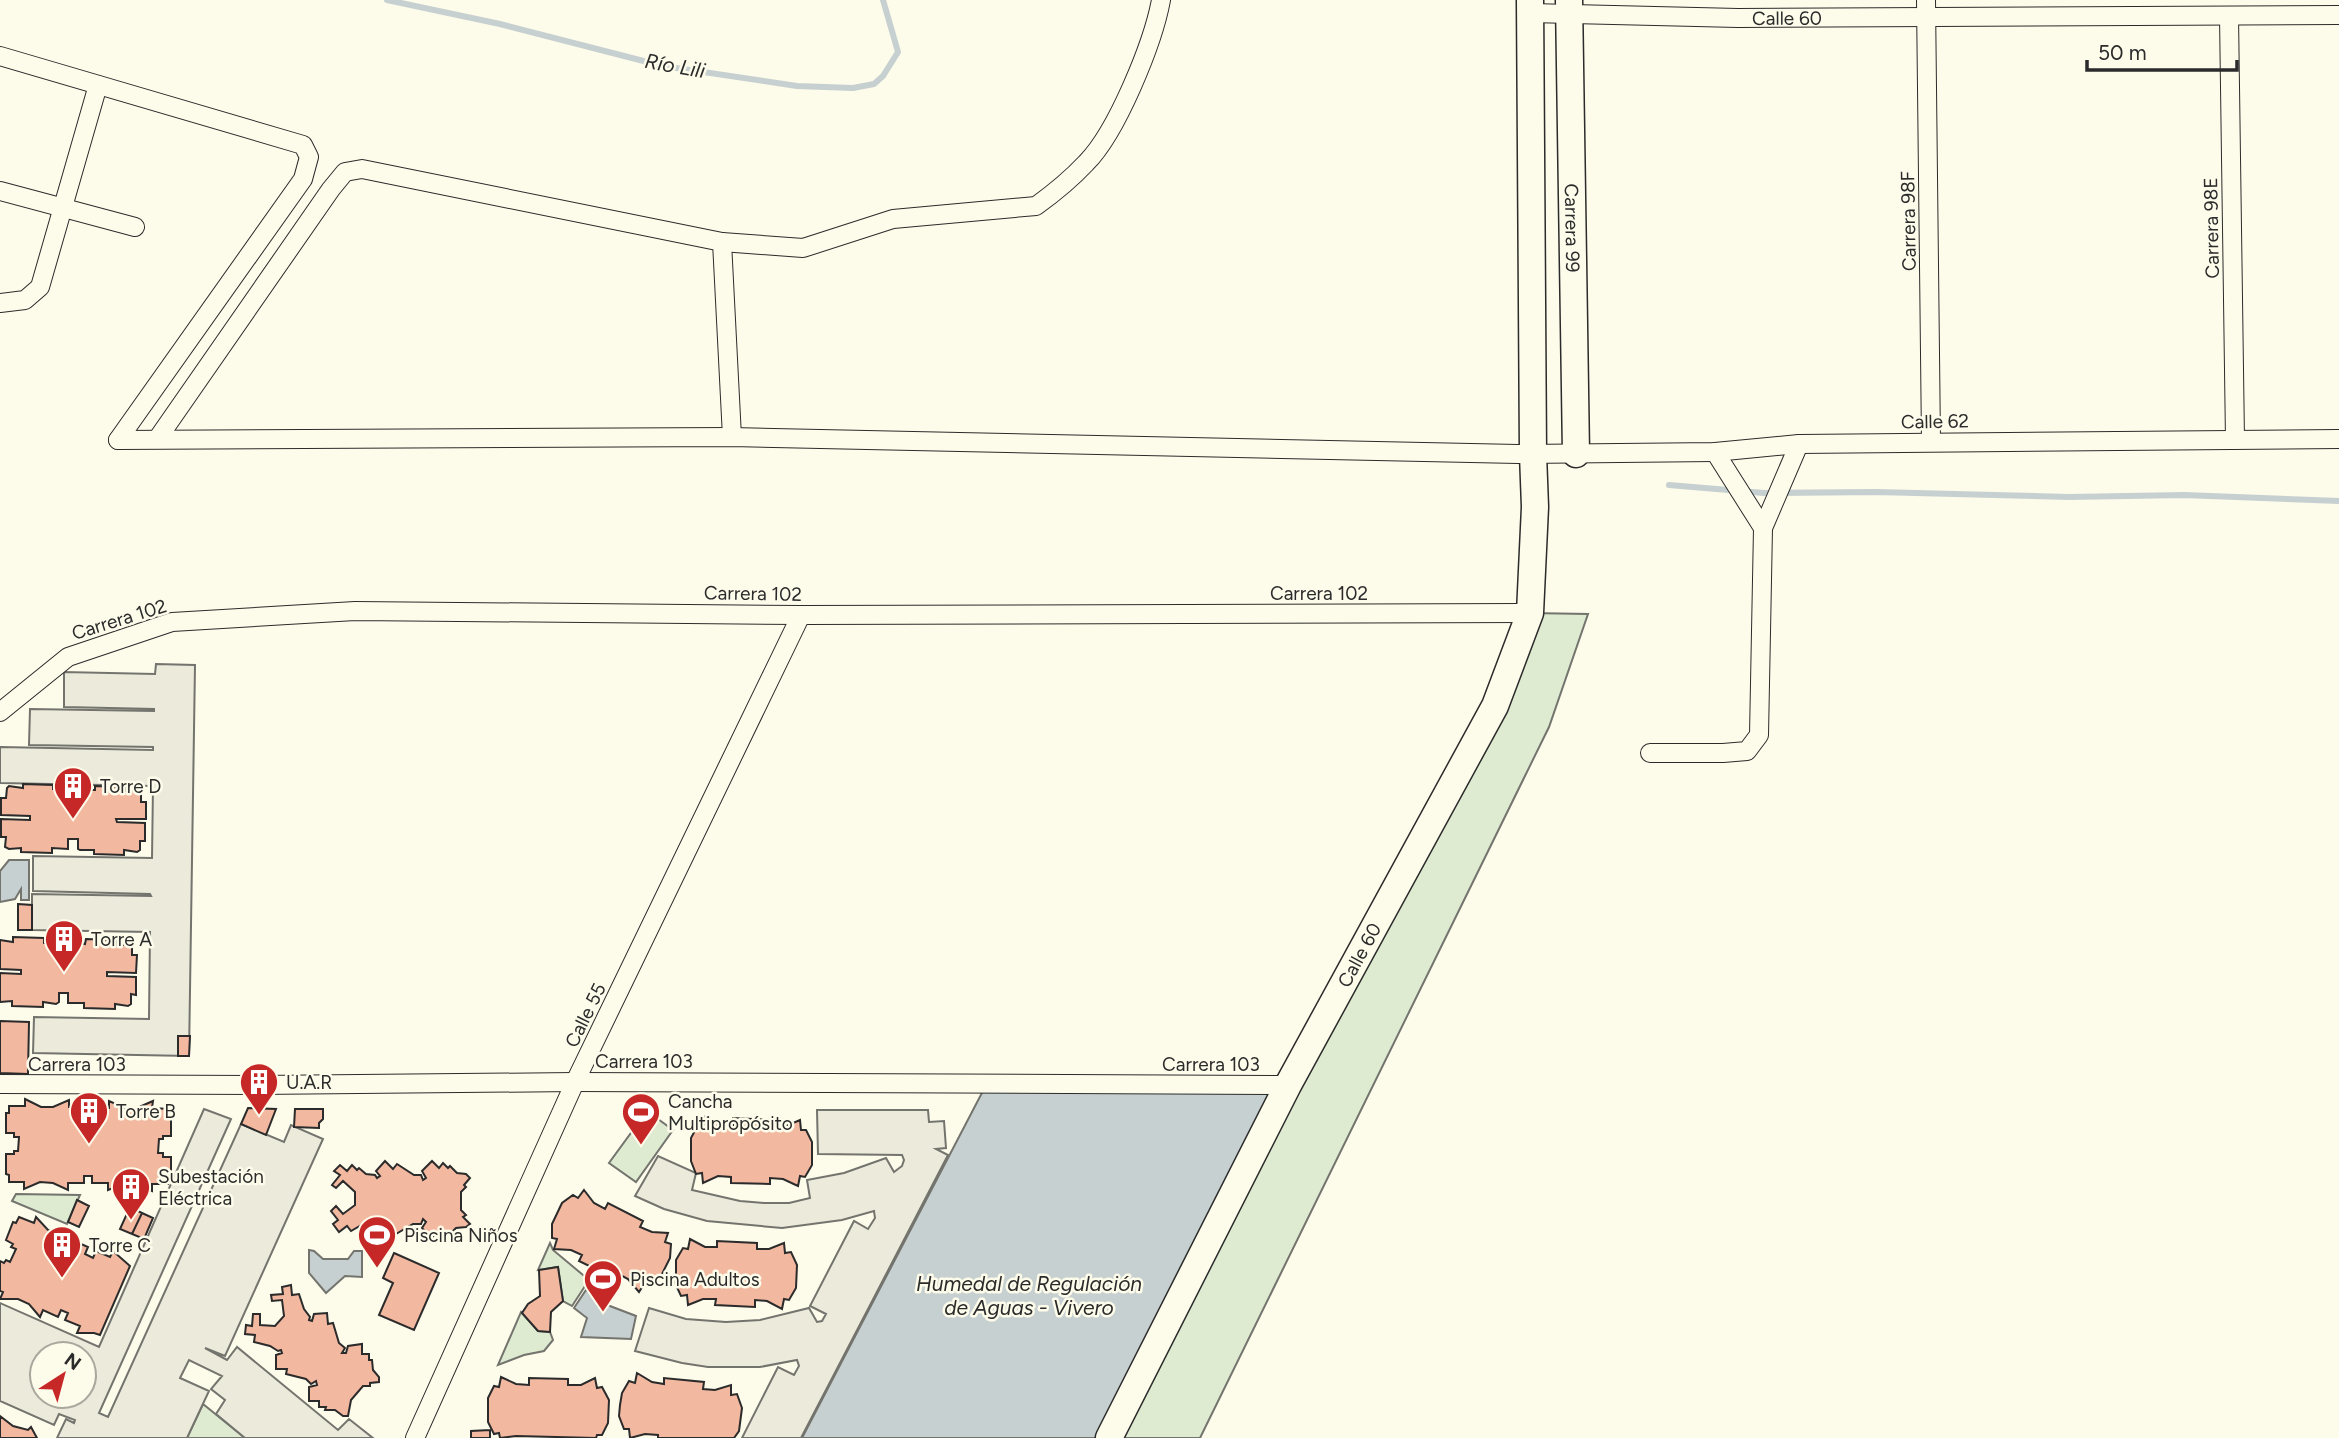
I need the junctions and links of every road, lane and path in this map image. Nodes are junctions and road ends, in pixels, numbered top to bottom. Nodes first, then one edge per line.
1 (1161, 0) edge
2 (1530, 7) edge
3 (1569, 7) edge
4 (1926, 8) edge
5 (2339, 15) edge
6 (2230, 16) junction
7 (0, 55) edge
8 (98, 85) junction
9 (0, 191) edge
10 (63, 208) junction
11 (135, 227) dead end
12 (722, 242) junction
13 (0, 303) edge
14 (732, 437) junction
15 (158, 438) junction
16 (2339, 439) edge
17 (2235, 440) junction
18 (1930, 442) junction
19 (1799, 444) junction
20 (1715, 452) junction
21 (1533, 454) junction
22 (1576, 454) junction
23 (1763, 528) junction
24 (1530, 613) junction
25 (801, 615) junction
26 (0, 712) edge
27 (1650, 753) dead end
28 (575, 1082) junction
29 (0, 1084) edge
30 (1288, 1085) junction
31 (415, 1438) edge
32 (1110, 1438) edge

1 - 12 street
2 - 3 street, Calle 60
2 - 21 street, Carrera 99
3 - 4 street, Calle 60
3 - 22 street, Carrera 99
4 - 6 street, Calle 60
4 - 18 street, Carrera 98F
5 - 6 street, Calle 60
6 - 17 street, Carrera 98E
7 - 8 street
8 - 10 street
8 - 15 street, Calle 62
9 - 10 street
10 - 11 street
10 - 13 street
12 - 14 street
12 - 15 street
14 - 15 street, Calle 62
14 - 21 street, Calle 62
16 - 17 street, Calle 62
17 - 18 street, Calle 62
18 - 19 street, Calle 62
19 - 20 street, Calle 62
19 - 23 street
20 - 22 street, Calle 62
20 - 23 street
21 - 22 street, Calle 62
21 - 24 street, Calle 60
23 - 27 street
24 - 25 street, Carrera 102
24 - 30 street, Calle 60
25 - 26 street, Carrera 102
25 - 28 street, Calle 55
28 - 29 street, Carrera 103
28 - 30 street, Carrera 103
28 - 31 street, Calle 55
30 - 32 street, Calle 60

